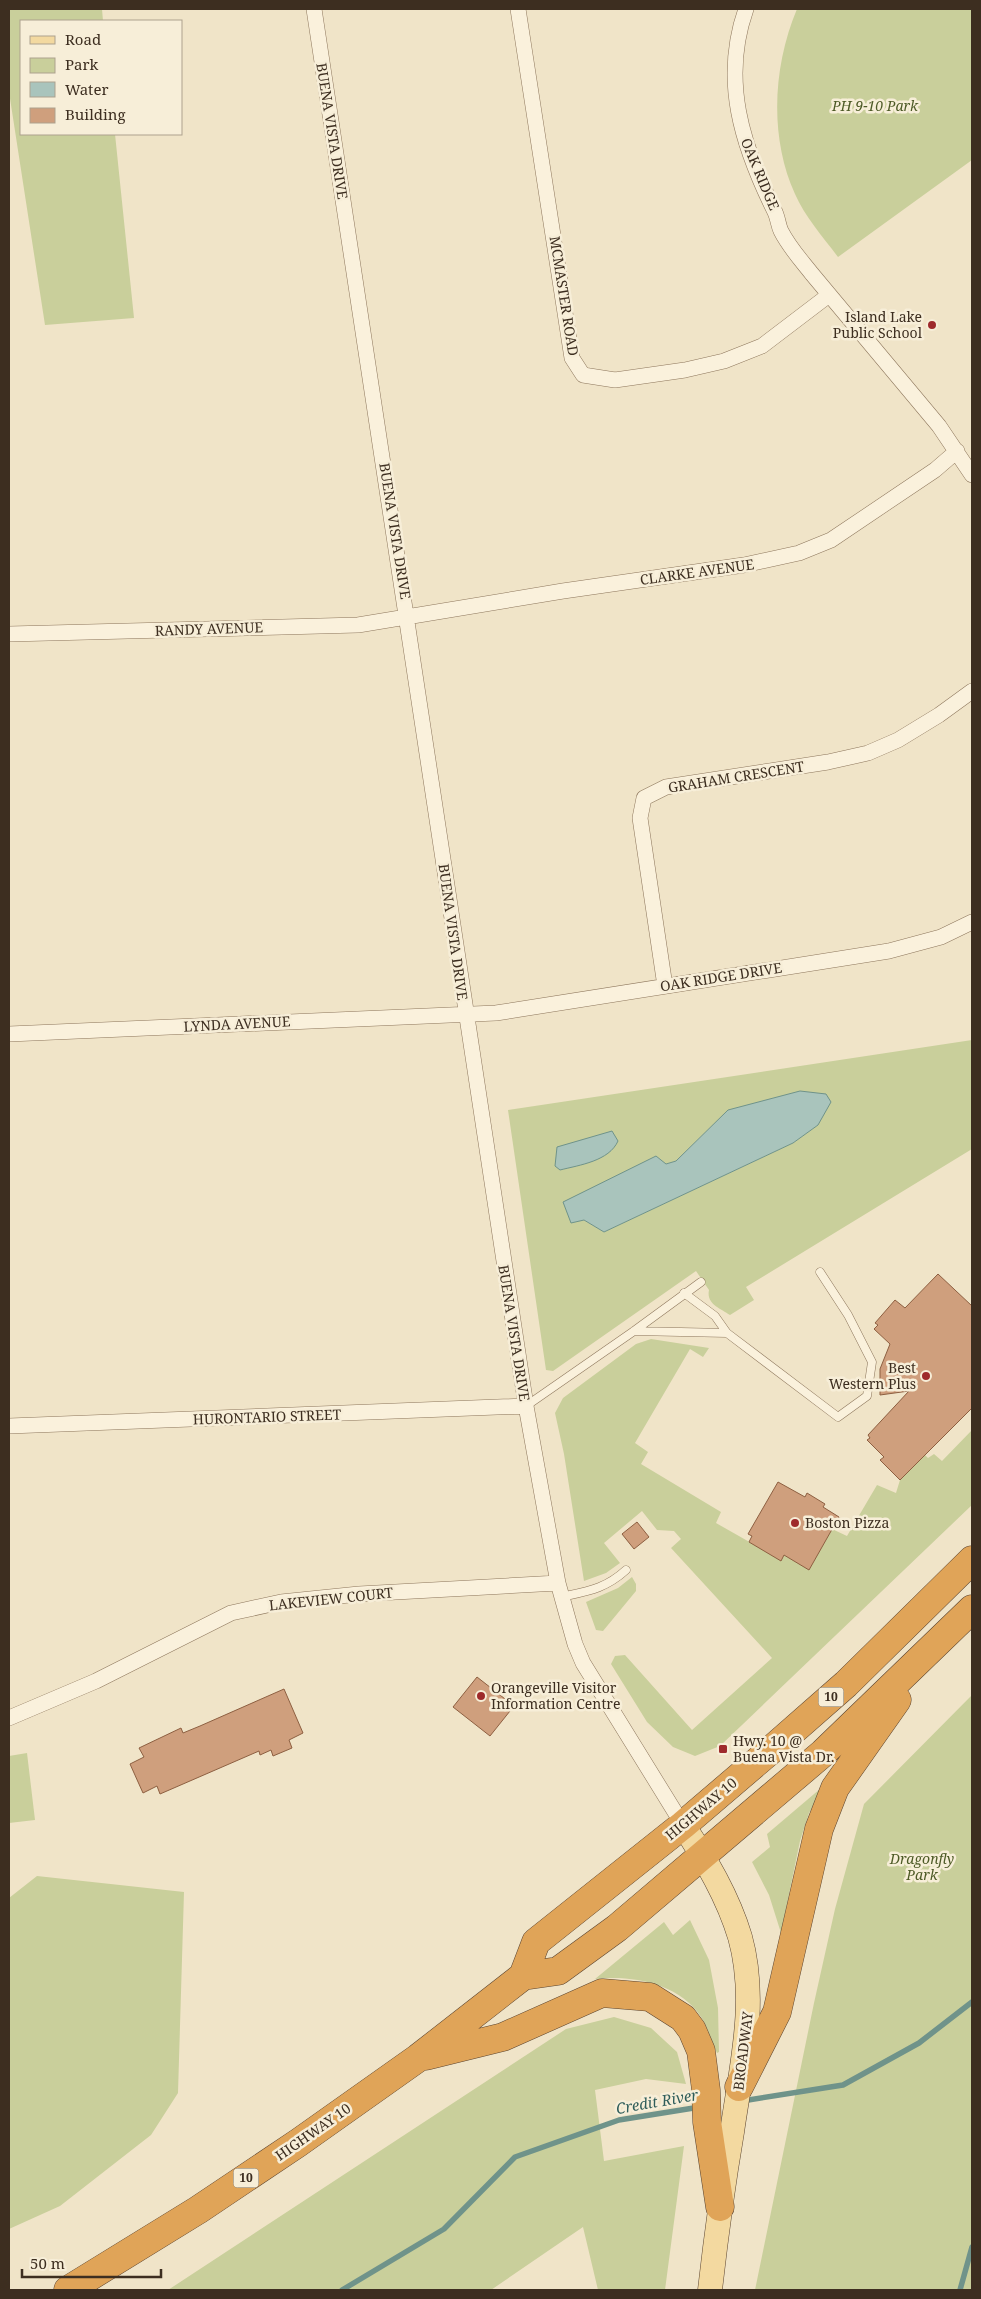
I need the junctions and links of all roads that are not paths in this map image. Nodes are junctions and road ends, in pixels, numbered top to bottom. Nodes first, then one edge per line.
1 (314, 9) edge
2 (518, 9) edge
3 (746, 9) edge
4 (829, 295) junction
5 (957, 451) junction
6 (972, 475) edge
7 (408, 615) junction
8 (9, 634) edge
9 (972, 691) edge
10 (972, 922) edge
11 (665, 986) junction
12 (465, 1014) junction
13 (9, 1034) edge
14 (820, 1272) dead end
15 (700, 1282) dead end
16 (684, 1293) junction
17 (634, 1331) junction
18 (727, 1332) junction
19 (526, 1406) junction
20 (9, 1426) edge
21 (972, 1560) edge
22 (626, 1570) dead end
23 (560, 1590) junction
24 (972, 1609) edge
25 (930, 1649) junction
26 (9, 1718) edge
27 (683, 1825) junction
28 (703, 1856) junction
29 (522, 1976) junction
30 (418, 2058) junction
31 (739, 2087) junction
32 (720, 2207) junction
33 (68, 2290) edge
34 (710, 2290) edge

1 - 7 street, BUENA VISTA DRIVE
2 - 4 street, MCMASTER ROAD
3 - 4 street, OAK RIDGE
4 - 5 street
5 - 6 street
5 - 7 street, CLARKE AVENUE
7 - 8 street, RANDY AVENUE
7 - 12 street, BUENA VISTA DRIVE
9 - 11 street, GRAHAM CRESCENT
10 - 11 street, OAK RIDGE DRIVE
11 - 12 street, OAK RIDGE DRIVE
12 - 13 street, LYNDA AVENUE
12 - 19 street, BUENA VISTA DRIVE
14 - 18 lane
15 - 16 lane
16 - 17 lane
16 - 18 lane
17 - 18 lane
17 - 19 lane
19 - 20 street, HURONTARIO STREET
19 - 23 street, BUENA VISTA DRIVE
21 - 27 highway, HIGHWAY 10 / 10
22 - 23 lane
23 - 26 street, LAKEVIEW COURT
23 - 27 street, BUENA VISTA DRIVE
24 - 25 highway, 10
25 - 28 highway, 10
25 - 31 highway
27 - 28 main road, BROADWAY
27 - 29 highway, HIGHWAY 10 / 10
28 - 29 highway, 10
28 - 31 main road, BROADWAY
29 - 30 highway, HIGHWAY 10 / 10
30 - 32 highway
30 - 33 highway, HIGHWAY 10 / 10
31 - 32 main road, BROADWAY
32 - 34 main road, BROADWAY

